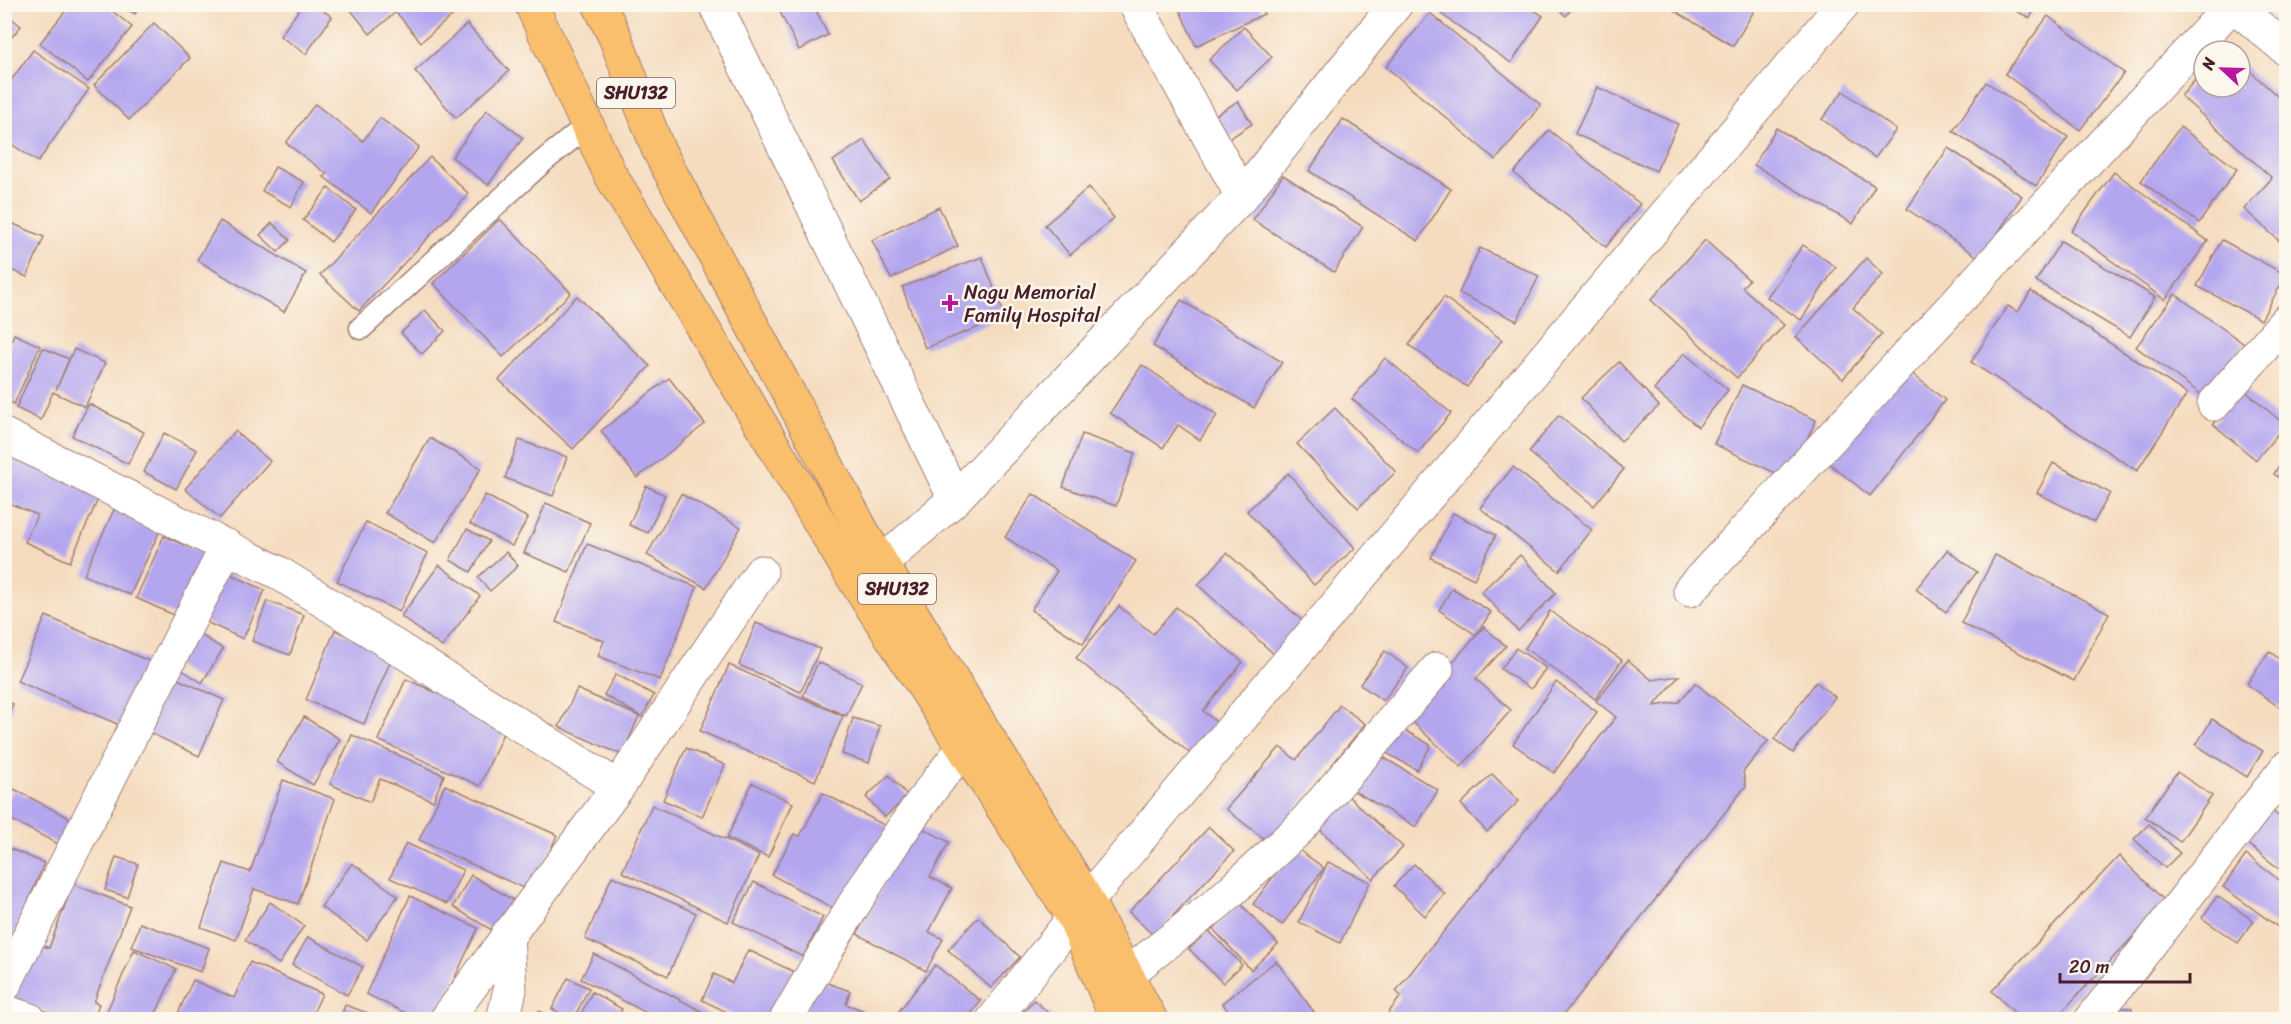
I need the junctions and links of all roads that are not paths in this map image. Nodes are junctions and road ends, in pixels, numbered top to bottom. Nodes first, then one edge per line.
1 (514, 4) edge
2 (531, 4) edge
3 (599, 4) edge
4 (605, 4) edge
5 (715, 4) edge
6 (1135, 4) edge
7 (1396, 4) edge
8 (1843, 4) edge
9 (2233, 5) edge
10 (615, 37) junction
11 (2286, 49) edge
12 (567, 80) junction
13 (588, 125) junction
14 (1242, 196) junction
15 (2286, 321) edge
16 (361, 328) dead end
17 (2214, 404) dead end
18 (4, 435) edge
19 (955, 500) junction
20 (227, 546) junction
21 (881, 563) junction
22 (760, 572) dead end
23 (857, 584) junction
24 (1690, 591) dead end
25 (1437, 669) dead end
26 (963, 748) junction
27 (2286, 768) edge
28 (618, 788) junction
29 (1080, 910) junction
30 (507, 935) junction
31 (1127, 974) junction
32 (4, 986) edge
33 (4, 1011) edge
34 (30, 1020) edge
35 (446, 1020) edge
36 (503, 1020) edge
37 (786, 1020) edge
38 (993, 1020) edge
39 (1117, 1020) edge
40 (1151, 1020) edge
41 (2091, 1020) edge

1 - 12 street
2 - 12 main road, SHU132
3 - 10 main road, SHU132
4 - 10 street
5 - 19 street
6 - 14 street
7 - 14 street
8 - 29 street
9 - 11 street
9 - 24 street
10 - 21 main road, SHU132
12 - 13 main road, SHU132
13 - 16 lane
13 - 23 main road, SHU132
14 - 19 street
15 - 17 street
18 - 20 street
19 - 21 street
20 - 28 street
20 - 32 street
21 - 23 street
21 - 29 main road, SHU132
22 - 28 street
23 - 26 main road, SHU132
25 - 31 street
26 - 29 main road, SHU132
26 - 37 street
27 - 41 street
28 - 30 street
29 - 31 main road, SHU132
29 - 38 street
29 - 39 main road, SHU132
30 - 35 street
30 - 36 street
31 - 40 main road, SHU132
33 - 34 street

